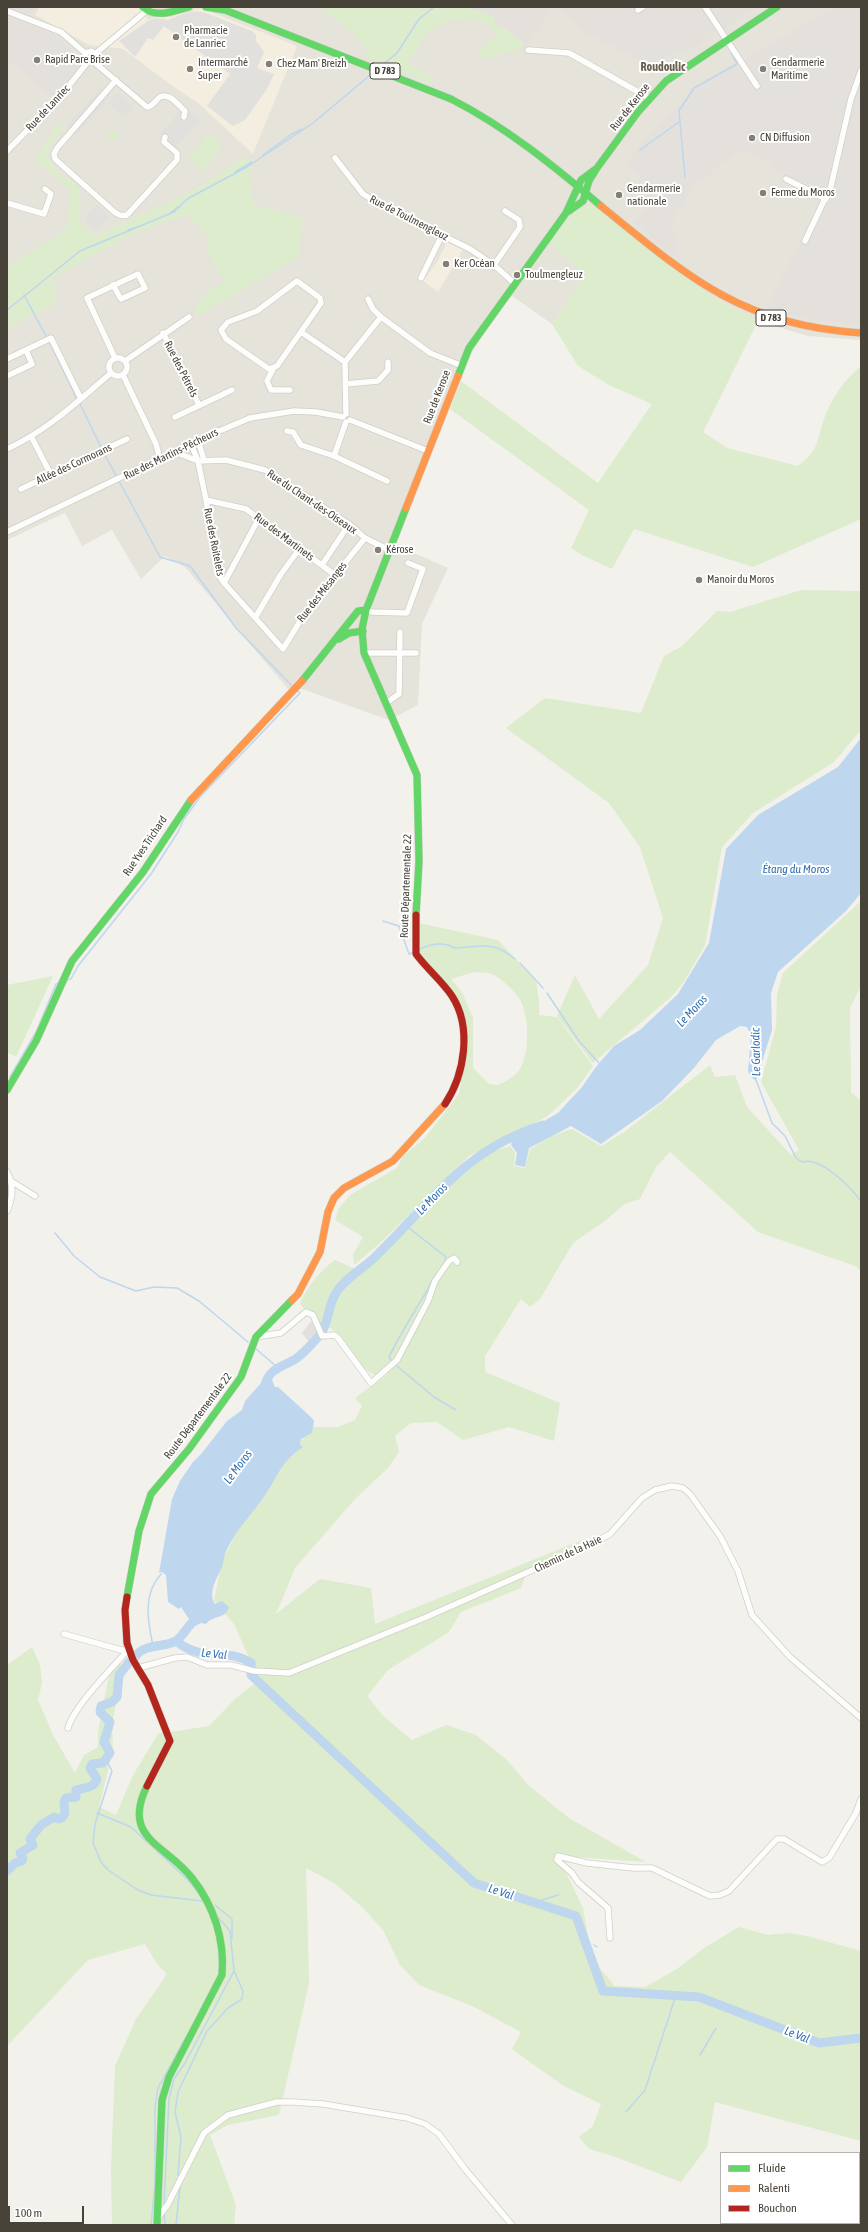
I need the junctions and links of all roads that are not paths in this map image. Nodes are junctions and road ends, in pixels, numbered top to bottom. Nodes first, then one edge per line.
1 (189, 7) edge
2 (206, 7) edge
3 (217, 7) edge
4 (705, 7) edge
5 (776, 7) edge
6 (147, 8) edge
7 (223, 8) edge
8 (163, 10) edge
9 (7, 11) edge
10 (727, 39) junction
11 (528, 50) dead end
12 (85, 53) junction
13 (95, 54) junction
14 (94, 62) junction
15 (87, 63) junction
16 (861, 71) edge
17 (116, 80) junction
18 (756, 86) dead end
19 (649, 98) junction
20 (184, 117) dead end
21 (165, 137) dead end
22 (7, 151) edge
23 (335, 158) dead end
24 (598, 168) junction
25 (786, 179) dead end
26 (578, 188) junction
27 (45, 189) dead end
28 (585, 193) junction
29 (826, 198) junction
30 (7, 203) edge
31 (505, 211) dead end
32 (566, 213) junction
33 (442, 236) junction
34 (805, 241) dead end
35 (494, 266) junction
36 (421, 278) dead end
37 (514, 283) junction
38 (114, 286) junction
39 (368, 299) dead end
40 (189, 317) dead end
41 (381, 317) junction
42 (302, 332) junction
43 (163, 333) junction
44 (861, 333) edge
45 (26, 350) junction
46 (115, 358) junction
47 (7, 359) edge
48 (125, 361) junction
49 (345, 362) junction
50 (388, 362) dead end
51 (460, 365) junction
52 (273, 369) junction
53 (111, 373) junction
54 (123, 375) junction
55 (7, 376) edge
56 (345, 384) junction
57 (232, 390) dead end
58 (290, 390) dead end
59 (81, 399) junction
60 (199, 405) junction
61 (175, 417) dead end
62 (346, 419) junction
63 (287, 431) dead end
64 (32, 438) junction
65 (127, 439) dead end
66 (198, 440) junction
67 (191, 444) junction
68 (7, 449) edge
69 (428, 451) junction
70 (175, 452) junction
71 (334, 456) junction
72 (160, 459) junction
73 (201, 460) junction
74 (51, 475) junction
75 (387, 481) dead end
76 (21, 489) dead end
77 (206, 500) junction
78 (259, 518) junction
79 (349, 524) junction
80 (7, 532) edge
81 (365, 538) junction
82 (300, 548) junction
83 (389, 550) junction
84 (408, 564) dead end
85 (322, 565) junction
86 (336, 575) junction
87 (224, 584) junction
88 (366, 610) junction
89 (255, 618) junction
90 (347, 626) junction
91 (362, 630) junction
92 (400, 632) dead end
93 (337, 640) junction
94 (282, 648) joint
95 (364, 653) junction
96 (399, 653) junction
97 (416, 653) dead end
98 (386, 703) junction
99 (7, 1090) edge
100 (7, 1172) edge
101 (12, 1180) junction
102 (35, 1196) dead end
103 (7, 1211) edge
104 (457, 1262) dead end
105 (256, 1337) junction
106 (64, 1634) dead end
107 (128, 1650) junction
108 (138, 1668) junction
109 (861, 1718) edge
110 (68, 1728) dead end
111 (861, 1799) edge
112 (610, 1938) dead end
113 (157, 2222) edge
114 (512, 2225) edge

1 - 8 street
2 - 7 street, D 783
3 - 7 street, D 783
4 - 10 street
5 - 10 street, Rue de Kerose
6 - 8 street
6 - 13 street
7 - 26 street, D 783
9 - 12 street
10 - 18 street
10 - 19 street, Rue de Kerose
11 - 19 street
12 - 13 street
12 - 15 street
13 - 14 street
14 - 15 street
14 - 17 street
15 - 22 street, Rue de Lanriec
16 - 29 street
17 - 20 street
17 - 21 street
19 - 24 street, Rue de Kerose
23 - 33 street, Rue de Toulmengleuz
24 - 26 street, Rue de Kerose
24 - 28 street, Rue de Kerose
25 - 29 street
26 - 28 street, D 783
26 - 32 street, Rue de Kerose
27 - 30 street
28 - 32 street, Rue de Kerose
28 - 44 street, D 783
29 - 34 street
31 - 35 street
32 - 37 street, Rue de Kerose
33 - 35 street, Rue de Toulmengleuz
33 - 36 street
35 - 37 street, Rue de Toulmengleuz
37 - 51 street, Rue de Kerose
38 - 38 street
38 - 46 street
39 - 41 street
40 - 43 street
41 - 49 street
41 - 51 street
42 - 49 street
42 - 52 street
42 - 52 street
43 - 48 street
43 - 60 street, Rue des Pétrels
45 - 47 street
45 - 55 street
45 - 59 street
46 - 48 street
46 - 53 street
48 - 54 street
49 - 56 street
50 - 56 street
51 - 69 street, Rue de Kerose
52 - 58 street
53 - 54 street
53 - 59 street
54 - 72 street
56 - 62 street
57 - 60 street
59 - 64 street
60 - 61 street
62 - 66 street, Rue des Martins-Pêcheurs
62 - 69 street, Rue des Martins-Pêcheurs
62 - 71 street
63 - 71 street
64 - 68 street
64 - 74 street
65 - 74 street, Allée des Cormorans
66 - 67 street, Rue des Martins-Pêcheurs
66 - 73 street
67 - 70 street, Rue des Martins-Pêcheurs
67 - 73 street, Rue des Roitelets
69 - 83 street, Rue de Kerose
70 - 72 street, Rue des Martins-Pêcheurs
70 - 73 street
71 - 75 street
72 - 80 street, Rue des Martins-Pêcheurs
73 - 77 street, Rue des Roitelets
73 - 79 street, Rue du Chant-des-Oiseaux
74 - 76 street, Allée des Cormorans
77 - 78 street, Rue des Martinets
77 - 87 street, Rue des Roitelets
78 - 82 street, Rue des Martinets
78 - 87 street
79 - 81 street, Rue du Chant-des-Oiseaux
79 - 85 street
81 - 83 street, Rue du Chant-des-Oiseaux
81 - 86 street, Rue des Mésanges
82 - 85 street, Rue des Martinets
82 - 89 street
83 - 88 street, Rue de Kerose
84 - 88 street
85 - 86 street, Rue des Martinets
86 - 94 street, Rue des Mésanges
87 - 89 street, Rue des Roitelets
88 - 90 street
88 - 91 street, Rue de Kerose
89 - 94 street, Rue des Roitelets
90 - 91 street
90 - 93 street, Rue Yves Trichard
91 - 93 street
91 - 95 street, Rue de Kerose
92 - 96 street
93 - 99 street, Rue Yves Trichard
95 - 96 street
95 - 98 street, Route Départementale 22
96 - 97 street
96 - 98 street
98 - 105 street, Route Départementale 22
100 - 101 street
101 - 102 street
101 - 103 street
104 - 105 street
105 - 107 street, Route Départementale 22
106 - 107 street
107 - 108 street, Route Départementale 22
107 - 110 street
108 - 109 street, Chemin de la Haie
108 - 113 street, Route Départementale 22
111 - 112 street
113 - 114 street

